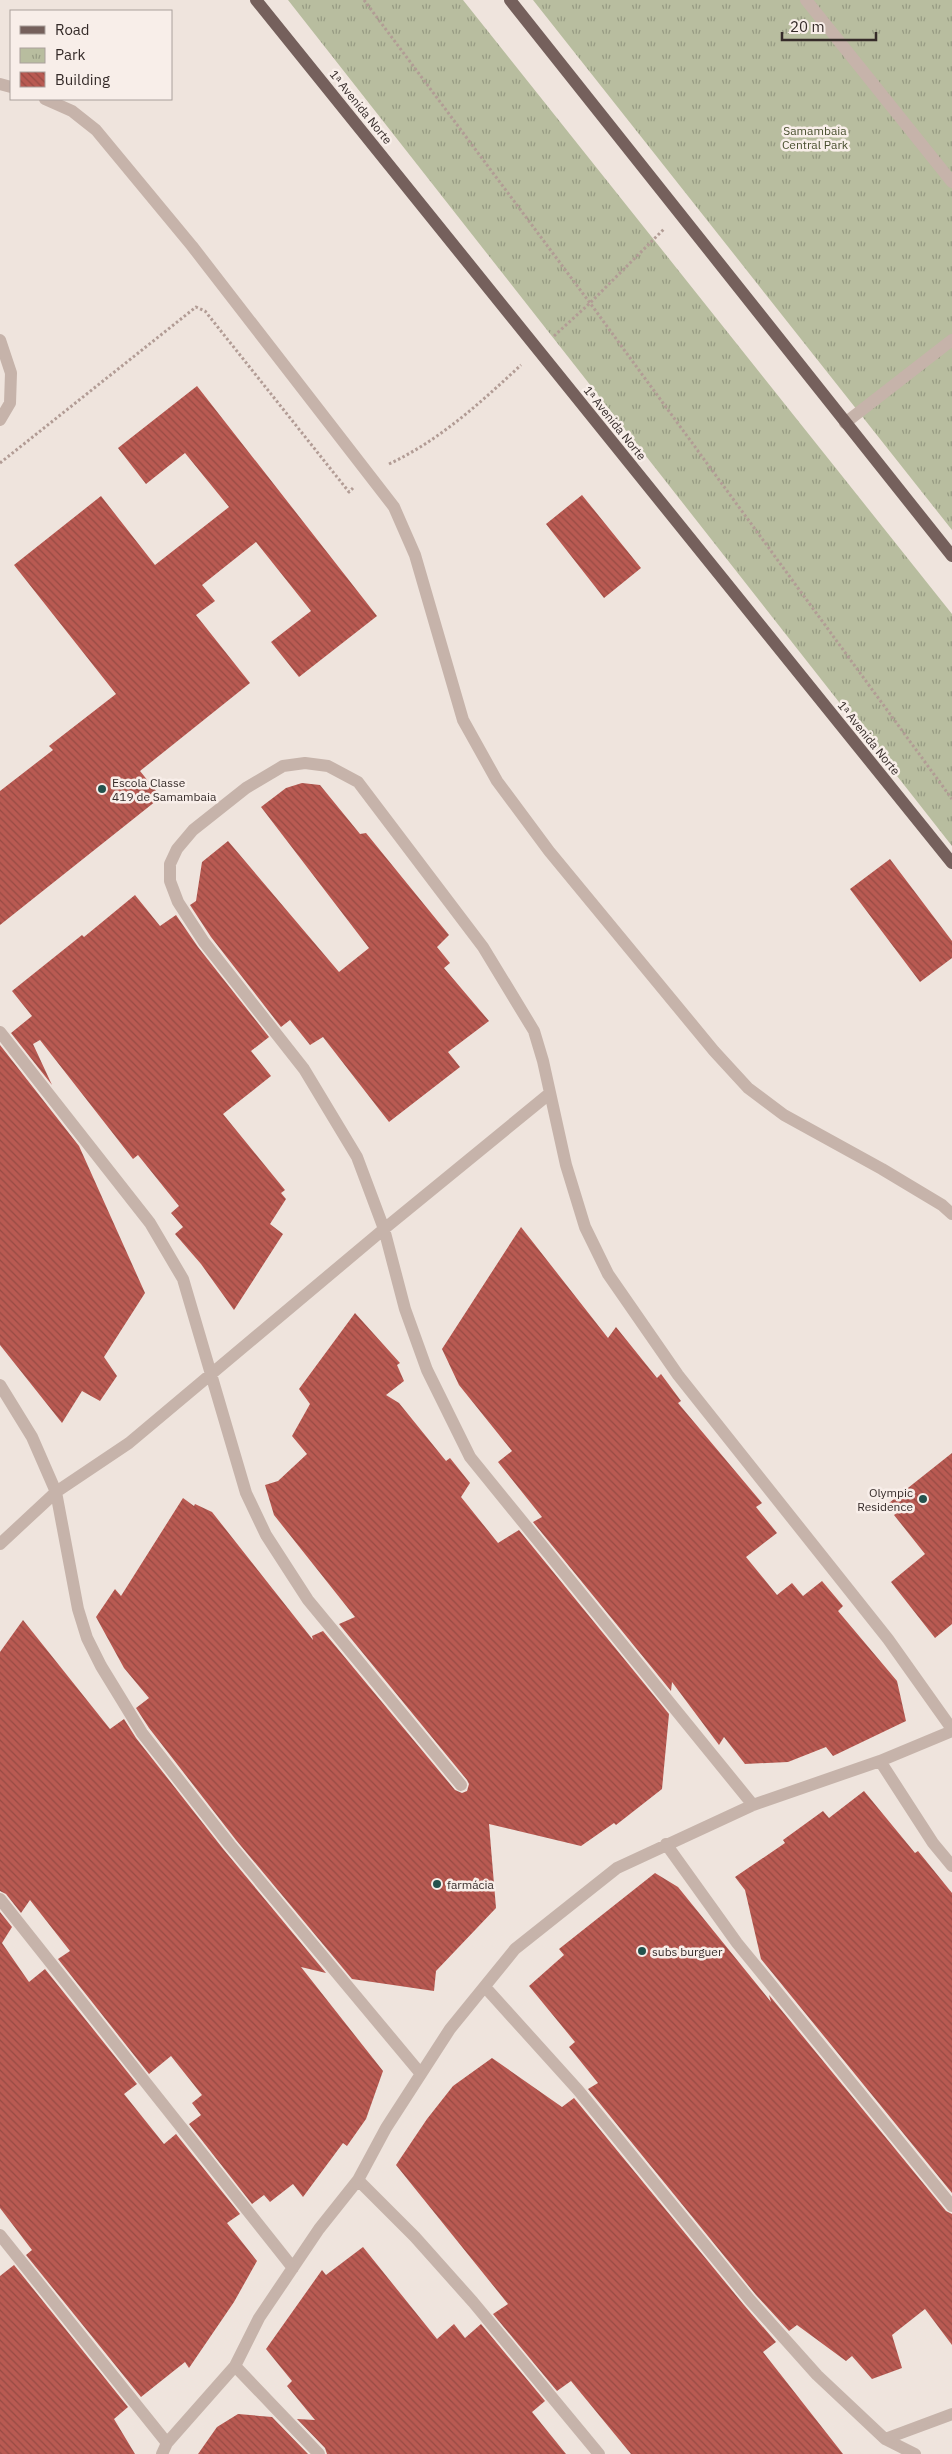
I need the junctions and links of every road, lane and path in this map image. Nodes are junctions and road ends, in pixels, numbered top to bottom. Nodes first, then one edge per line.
1 (256, 0) edge
2 (364, 0) edge
3 (510, 0) edge
4 (806, 0) edge
5 (48, 100) edge
6 (952, 182) edge
7 (681, 213) junction
8 (590, 303) junction
9 (0, 340) edge
10 (952, 340) edge
11 (538, 350) junction
12 (0, 420) edge
13 (845, 422) junction
14 (0, 463) edge
15 (370, 473) junction
16 (952, 556) edge
17 (952, 799) edge
18 (952, 863) edge
19 (0, 1032) edge
20 (549, 1094) junction
21 (952, 1214) edge
22 (384, 1229) junction
23 (211, 1376) junction
24 (0, 1385) edge
25 (56, 1492) junction
26 (0, 1544) edge
27 (952, 1730) edge
28 (880, 1760) junction
29 (460, 1786) dead end
30 (753, 1805) junction
31 (666, 1844) junction
32 (952, 1866) edge
33 (0, 1899) edge
34 (485, 1987) junction
35 (422, 2074) junction
36 (358, 2180) junction
37 (952, 2206) edge
38 (0, 2235) edge
39 (293, 2268) junction
40 (234, 2366) junction
41 (952, 2414) edge
42 (885, 2439) junction
43 (165, 2448) edge
44 (319, 2454) edge
45 (599, 2454) edge
46 (915, 2454) edge

1 - 11 main road, 1ᵃ Avenida Norte
2 - 8 path
3 - 7 main road
4 - 6 street
5 - 15 street
7 - 8 path
7 - 13 main road
8 - 11 path
8 - 17 path
9 - 12 street
10 - 13 street
11 - 15 path
11 - 18 main road, 1ᵃ Avenida Norte
13 - 16 main road
14 - 15 path
15 - 21 street
19 - 23 street
20 - 22 street
20 - 22 street
20 - 27 street
22 - 23 street
22 - 30 street
23 - 25 street
23 - 29 street
24 - 25 street
25 - 26 street
25 - 35 street
27 - 28 street
28 - 30 street
28 - 32 street
30 - 31 street
31 - 34 street
31 - 37 street
33 - 39 street
34 - 35 street
34 - 42 street
35 - 36 street
36 - 39 street
36 - 45 street
38 - 43 street
39 - 40 street
40 - 43 street
40 - 44 street
41 - 42 street
42 - 46 street

